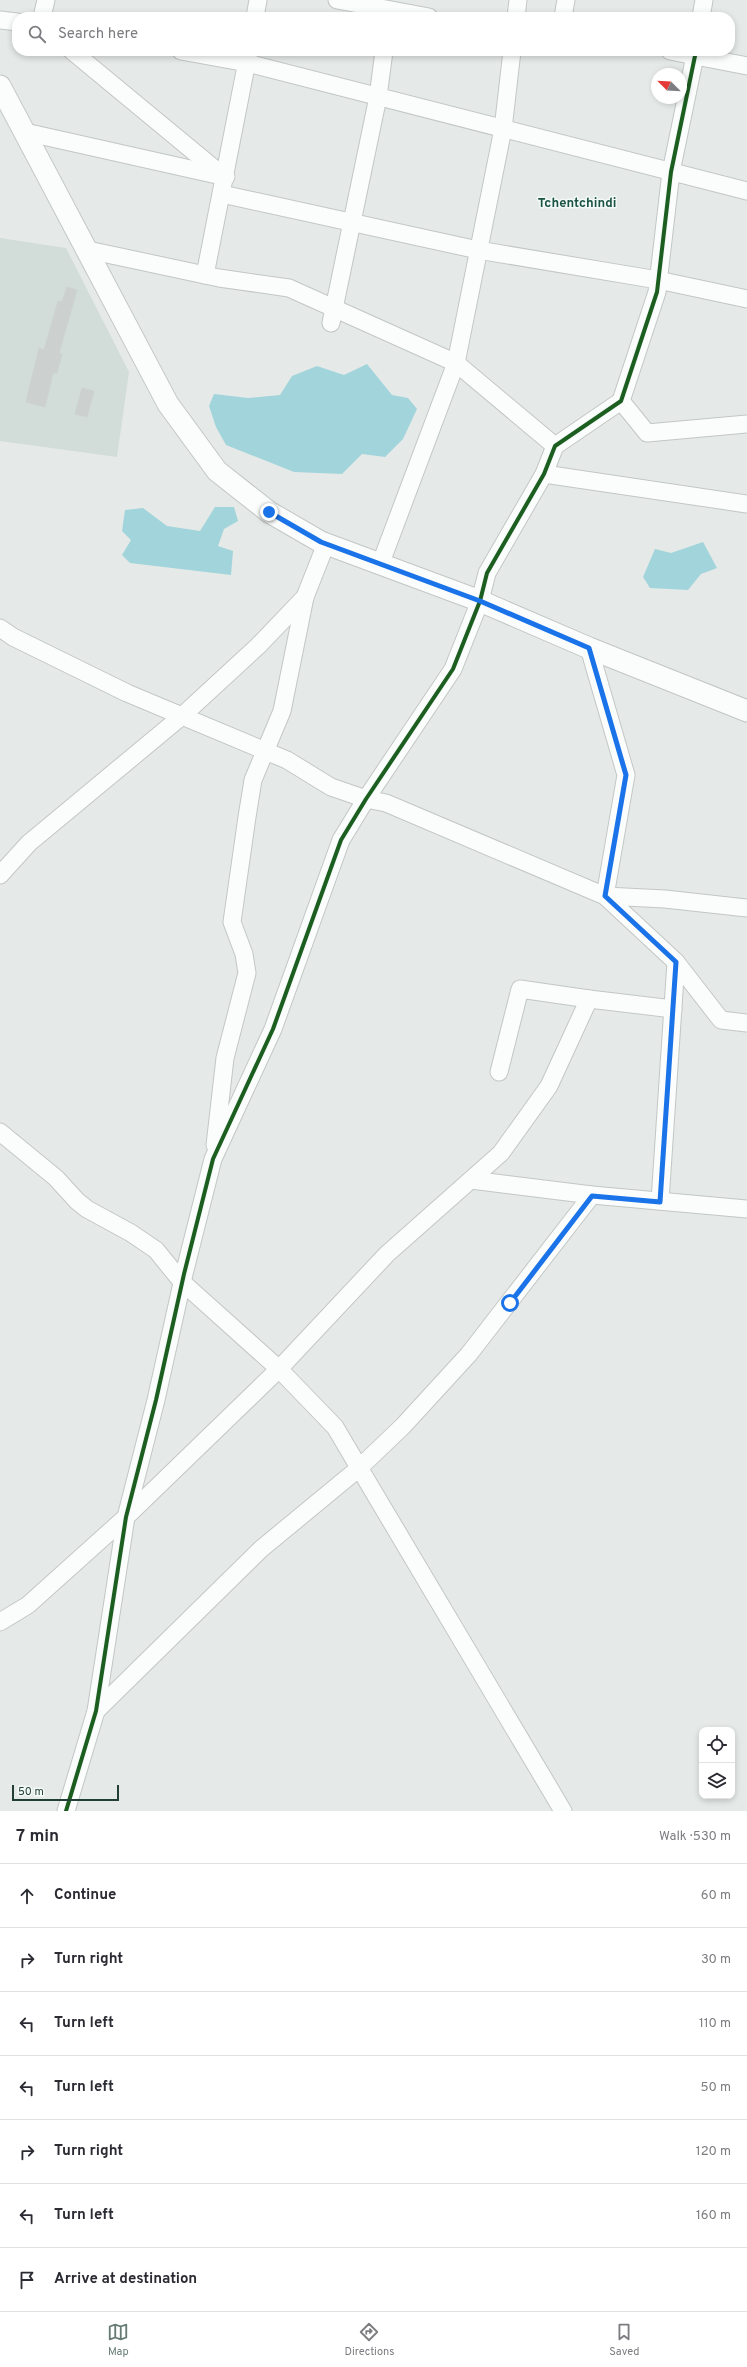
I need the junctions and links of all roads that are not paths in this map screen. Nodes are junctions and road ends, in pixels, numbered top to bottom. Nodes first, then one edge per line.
1 (46, 0) edge
2 (258, 0) edge
3 (337, 0) edge
4 (518, 0) edge
5 (566, 0) edge
6 (704, 0) edge
7 (389, 9) edge
8 (43, 12) edge
9 (256, 12) edge
10 (404, 12) edge
11 (517, 12) edge
12 (564, 12) edge
13 (703, 12) edge
14 (0, 20) edge
15 (12, 21) edge
16 (78, 56) edge
17 (237, 56) edge
18 (383, 56) edge
19 (511, 56) edge
20 (694, 56) edge
21 (707, 56) edge
22 (248, 57) edge
23 (747, 66) edge
24 (0, 86) edge
25 (378, 97) junction
26 (503, 129) junction
27 (25, 132) junction
28 (672, 172) junction
29 (226, 177) junction
30 (747, 191) edge
31 (222, 194) junction
32 (352, 221) junction
33 (88, 250) junction
34 (478, 250) junction
35 (205, 275) junction
36 (658, 280) junction
37 (747, 299) edge
38 (333, 315) junction
39 (456, 363) junction
40 (621, 402) junction
41 (747, 424) edge
42 (555, 446) junction
43 (544, 474) junction
44 (747, 504) edge
45 (326, 544) junction
46 (380, 565) junction
47 (305, 597) junction
48 (480, 601) junction
49 (0, 628) edge
50 (589, 648) junction
51 (747, 710) edge
52 (182, 716) junction
53 (264, 750) junction
54 (366, 799) junction
55 (0, 875) edge
56 (605, 896) junction
57 (747, 908) edge
58 (676, 962) junction
59 (589, 999) junction
60 (673, 1009) junction
61 (747, 1023) edge
62 (499, 1072) dead end
63 (0, 1132) edge
64 (213, 1159) junction
65 (471, 1180) junction
66 (592, 1196) junction
67 (660, 1202) junction
68 (747, 1209) edge
69 (182, 1282) junction
70 (279, 1370) junction
71 (358, 1469) junction
72 (126, 1517) junction
73 (0, 1622) edge
74 (96, 1710) junction
75 (66, 1811) edge
76 (563, 1811) edge

1 - 8 street
2 - 9 street
3 - 7 street
4 - 11 street
5 - 12 street
6 - 13 street
7 - 10 street
14 - 15 street
16 - 29 street
17 - 22 street
18 - 25 street
19 - 26 street
20 - 28 street
21 - 23 street
22 - 25 street
22 - 29 street
24 - 27 street
25 - 26 street
25 - 32 street
26 - 28 street
26 - 34 street
27 - 29 street
27 - 33 street
28 - 30 street
28 - 36 street
29 - 31 street
31 - 32 street
31 - 35 street
32 - 34 street
32 - 38 street
33 - 35 street
33 - 45 street
34 - 36 street
34 - 39 street
35 - 38 street
36 - 37 street
36 - 40 street
38 - 39 street
39 - 42 street
39 - 46 street
40 - 41 street
40 - 42 street
42 - 43 street
43 - 44 street
43 - 48 street
45 - 46 street
45 - 47 street
46 - 48 street
47 - 52 street
47 - 53 street
48 - 50 street
48 - 54 street
49 - 52 street
50 - 51 street
50 - 56 street
52 - 53 street
52 - 55 street
53 - 54 street
53 - 64 street
54 - 56 street
54 - 64 street
56 - 57 street
56 - 58 street
58 - 60 street
58 - 61 street
59 - 60 street
59 - 62 street
59 - 65 street
60 - 67 street
63 - 69 street
64 - 69 street
65 - 66 street
65 - 70 street
66 - 67 street
66 - 71 street
67 - 68 street
69 - 70 street
69 - 72 street
70 - 71 street
70 - 72 street
71 - 74 street
71 - 76 street
72 - 73 street
72 - 74 street
74 - 75 street

